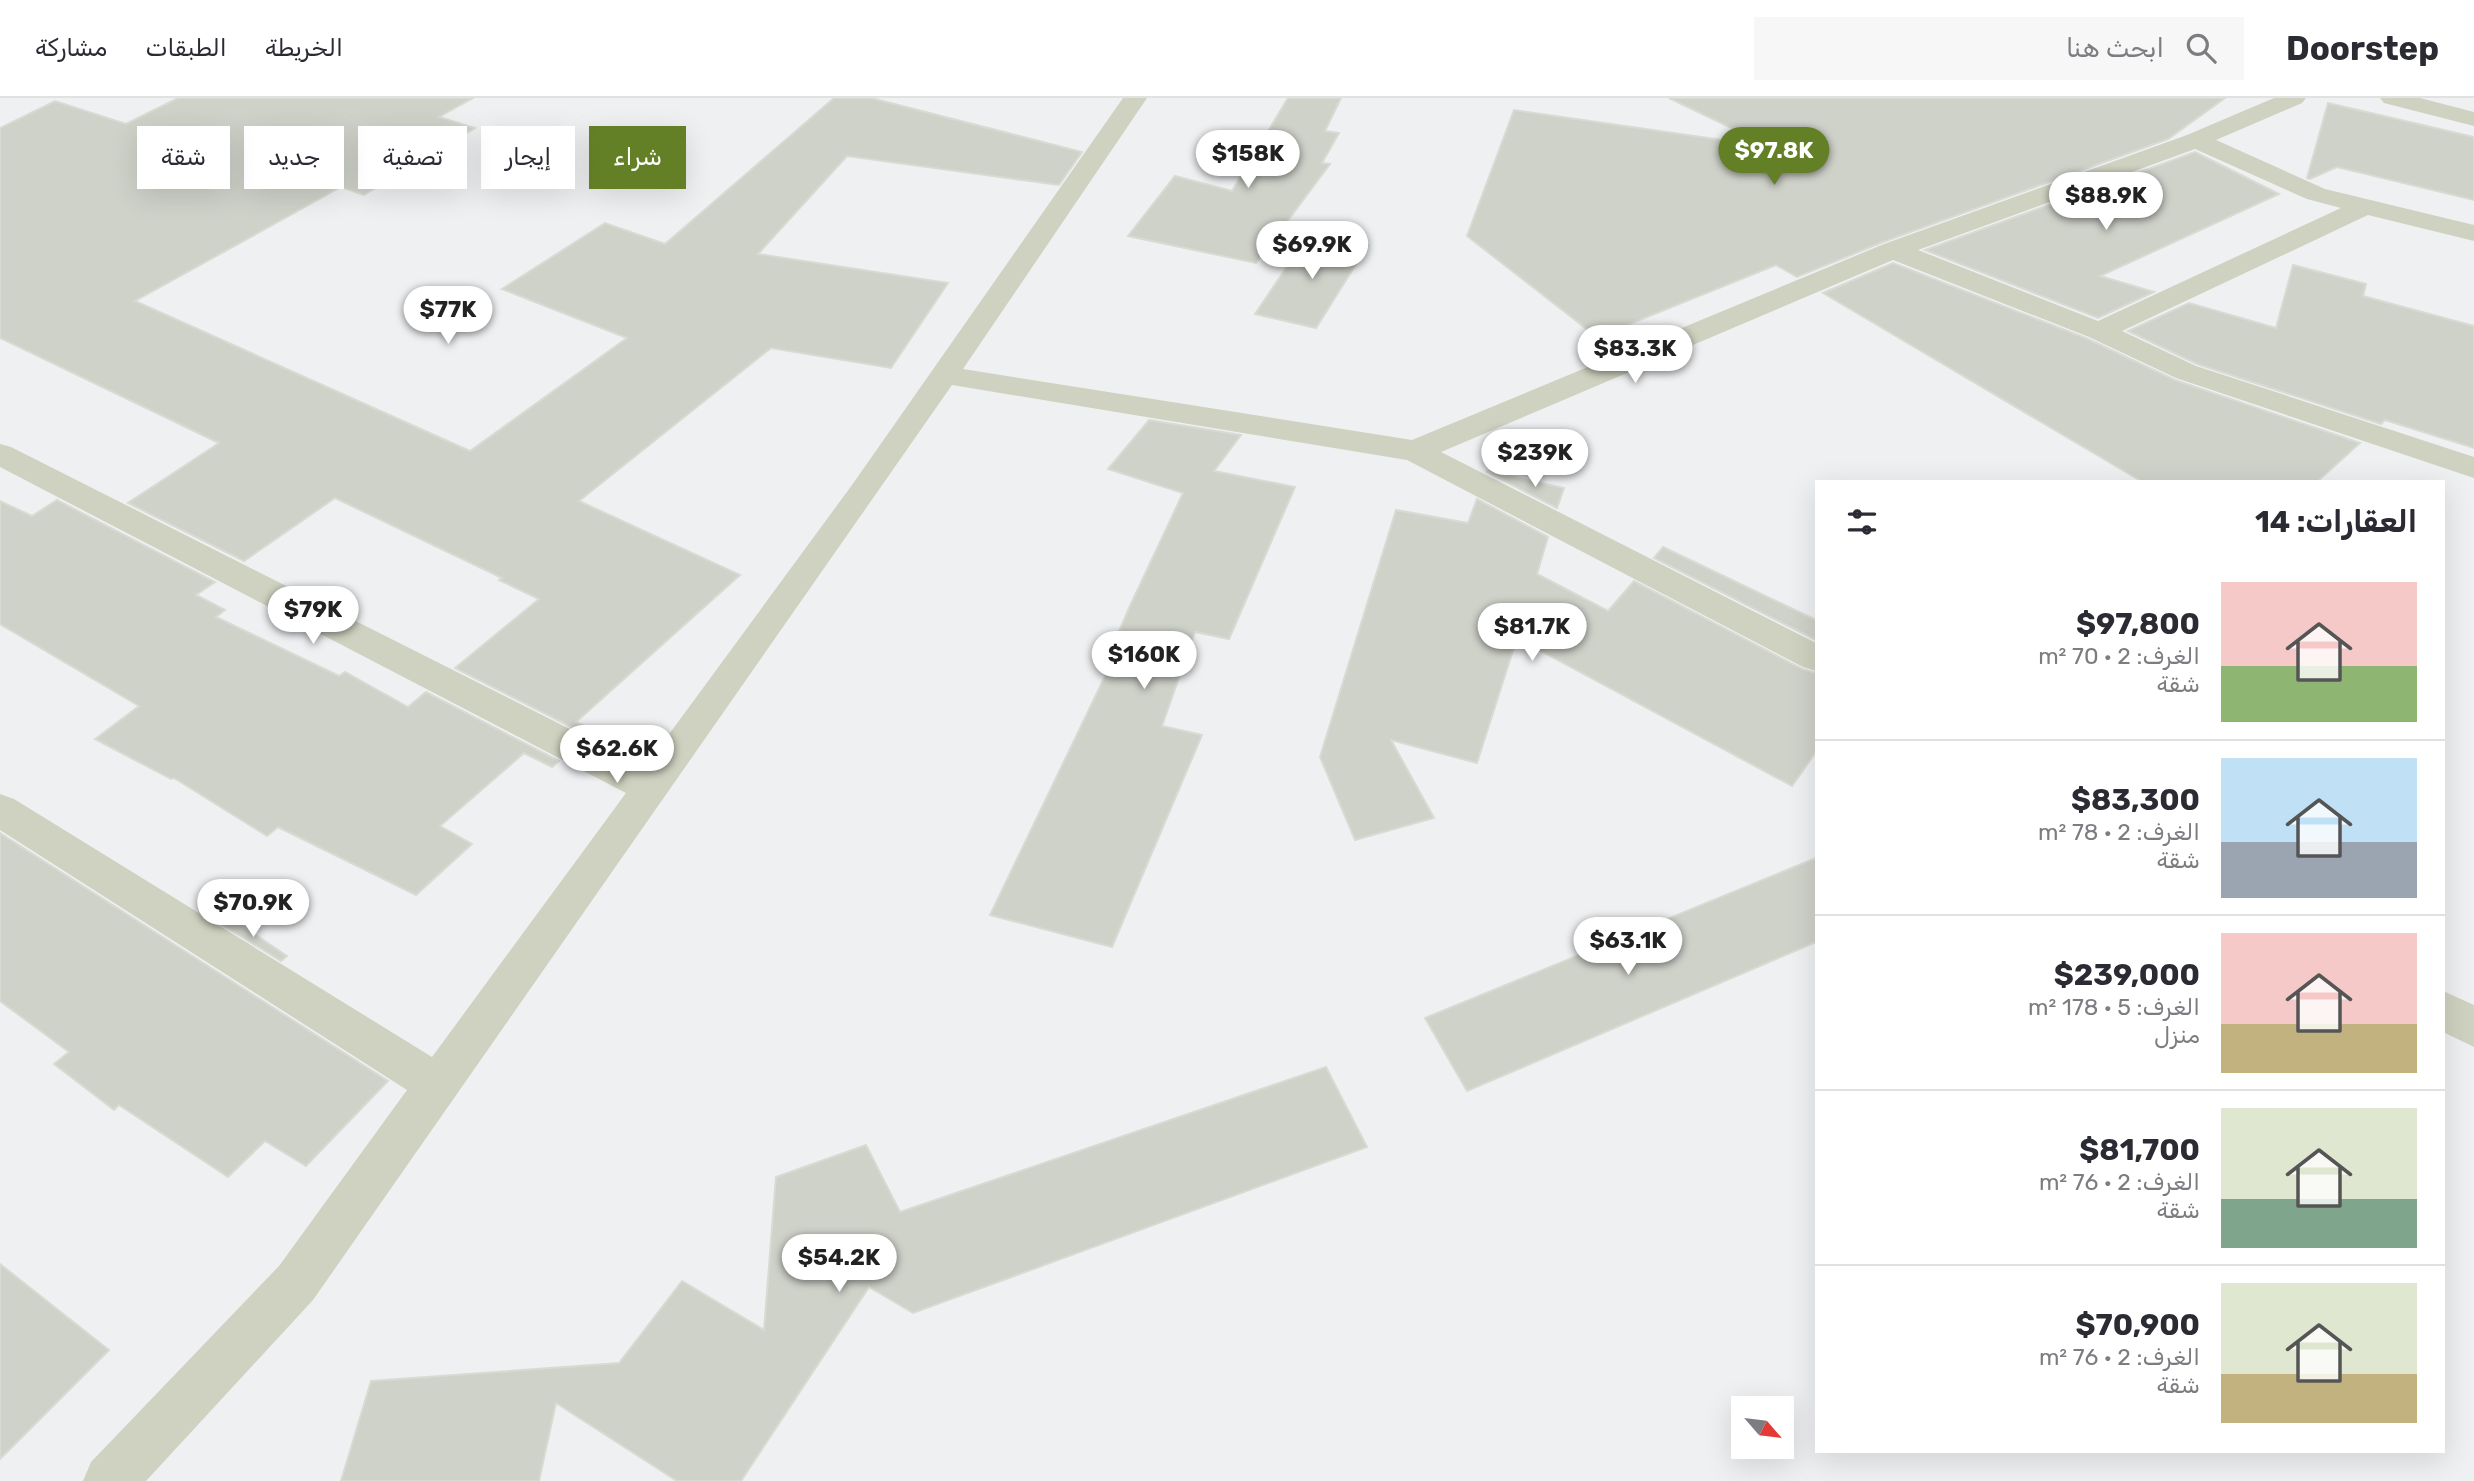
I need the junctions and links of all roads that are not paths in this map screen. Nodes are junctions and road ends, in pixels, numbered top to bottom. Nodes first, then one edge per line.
1 (1135, 98) edge
2 (2294, 98) edge
3 (2392, 98) edge
4 (2474, 119) edge
5 (2196, 140) junction
6 (2366, 206) junction
7 (2474, 233) edge
8 (1893, 250) junction
9 (2099, 331) junction
10 (944, 374) junction
11 (1415, 451) junction
12 (0, 454) edge
13 (2474, 468) edge
14 (1815, 657) edge
15 (652, 788) junction
16 (0, 810) edge
17 (2445, 1011) edge
18 (2474, 1027) edge
19 (438, 1085) junction
20 (110, 1481) edge

1 - 10 street
2 - 5 street
3 - 4 street
5 - 6 street
5 - 8 street
6 - 7 street
6 - 9 street
8 - 9 street
8 - 11 street
9 - 13 street
10 - 11 street
10 - 15 street
11 - 14 street
12 - 15 street
15 - 19 street
16 - 19 street
17 - 18 street
19 - 20 street

